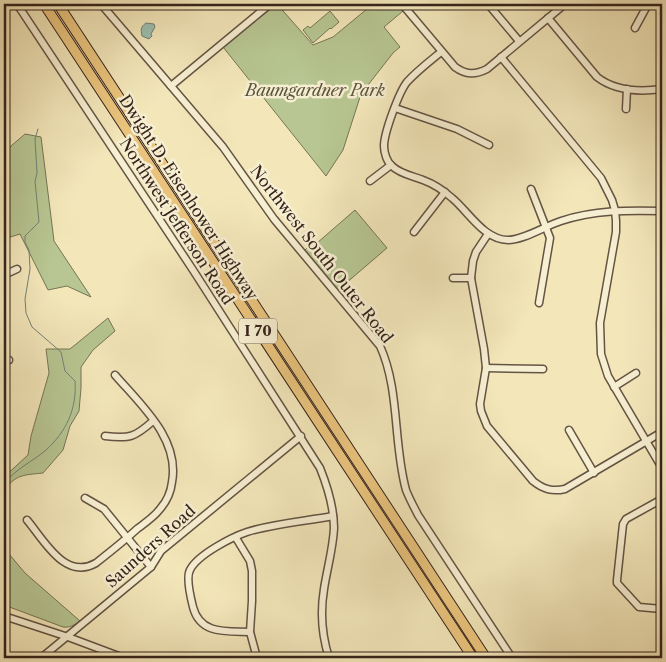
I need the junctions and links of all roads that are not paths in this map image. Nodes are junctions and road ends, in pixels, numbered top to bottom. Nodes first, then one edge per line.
1 (17, 4) edge
2 (44, 4) edge
3 (58, 4) edge
4 (100, 4) edge
5 (270, 4) edge
6 (402, 4) edge
7 (488, 4) edge
8 (565, 4) edge
9 (648, 4) edge
10 (548, 18) junction
11 (635, 28) dead end
12 (519, 42) junction
13 (441, 52) junction
14 (501, 57) junction
15 (171, 86) junction
16 (627, 89) junction
17 (662, 89) edge
18 (395, 108) junction
19 (626, 109) dead end
20 (489, 145) dead end
21 (391, 166) junction
22 (370, 181) dead end
23 (531, 189) dead end
24 (445, 192) junction
25 (615, 210) junction
26 (662, 211) edge
27 (546, 227) junction
28 (414, 232) dead end
29 (488, 234) junction
30 (17, 270) dead end
31 (4, 275) edge
32 (453, 278) dead end
33 (471, 278) junction
34 (539, 303) dead end
35 (486, 368) junction
36 (543, 368) dead end
37 (636, 373) dead end
38 (115, 375) dead end
39 (614, 387) junction
40 (153, 421) junction
41 (569, 430) dead end
42 (662, 432) edge
43 (105, 436) dead end
44 (301, 436) junction
45 (646, 441) junction
46 (662, 468) edge
47 (594, 473) junction
48 (86, 498) dead end
49 (662, 499) edge
50 (333, 516) junction
51 (27, 520) dead end
52 (127, 538) junction
53 (236, 538) junction
54 (152, 567) junction
55 (662, 609) edge
56 (4, 616) edge
57 (250, 632) junction
58 (68, 637) junction
59 (42, 658) edge
60 (124, 658) edge
61 (257, 658) edge
62 (329, 658) edge
63 (473, 658) edge
64 (486, 658) edge
65 (512, 658) edge

1 - 44 street, Northwest Jefferson Road
2 - 63 highway, Dwight D. Eisenhower Highway / I 70
3 - 64 highway, Dwight D. Eisenhower Highway / I 70
4 - 15 street, Northwest South Outer Road
5 - 15 street
6 - 13 street
7 - 12 street
8 - 10 street
9 - 11 street
10 - 12 street
10 - 16 street
12 - 14 street
13 - 14 street
13 - 18 street
14 - 25 street
15 - 65 street, Northwest South Outer Road
16 - 17 street
16 - 19 street
18 - 20 street
18 - 21 street
21 - 22 street
21 - 24 street
23 - 27 street
24 - 28 street
24 - 29 street
25 - 26 street
25 - 27 street
25 - 39 street
27 - 29 street
27 - 34 street
29 - 33 street
30 - 31 street
32 - 33 street
33 - 35 street
35 - 36 street
35 - 47 street
37 - 39 street
38 - 40 street
39 - 45 street
40 - 43 street
40 - 52 street
41 - 47 street
42 - 45 street
44 - 50 street, Northwest Jefferson Road
44 - 54 street, Saunders Road
45 - 46 street
45 - 47 street
48 - 52 street
49 - 55 street
50 - 53 street
50 - 62 street, Northwest Jefferson Road
51 - 52 street
52 - 54 street
53 - 57 street
53 - 57 street
54 - 58 street, Saunders Road
56 - 58 street
57 - 61 street
58 - 59 street, Saunders Road
58 - 60 street

